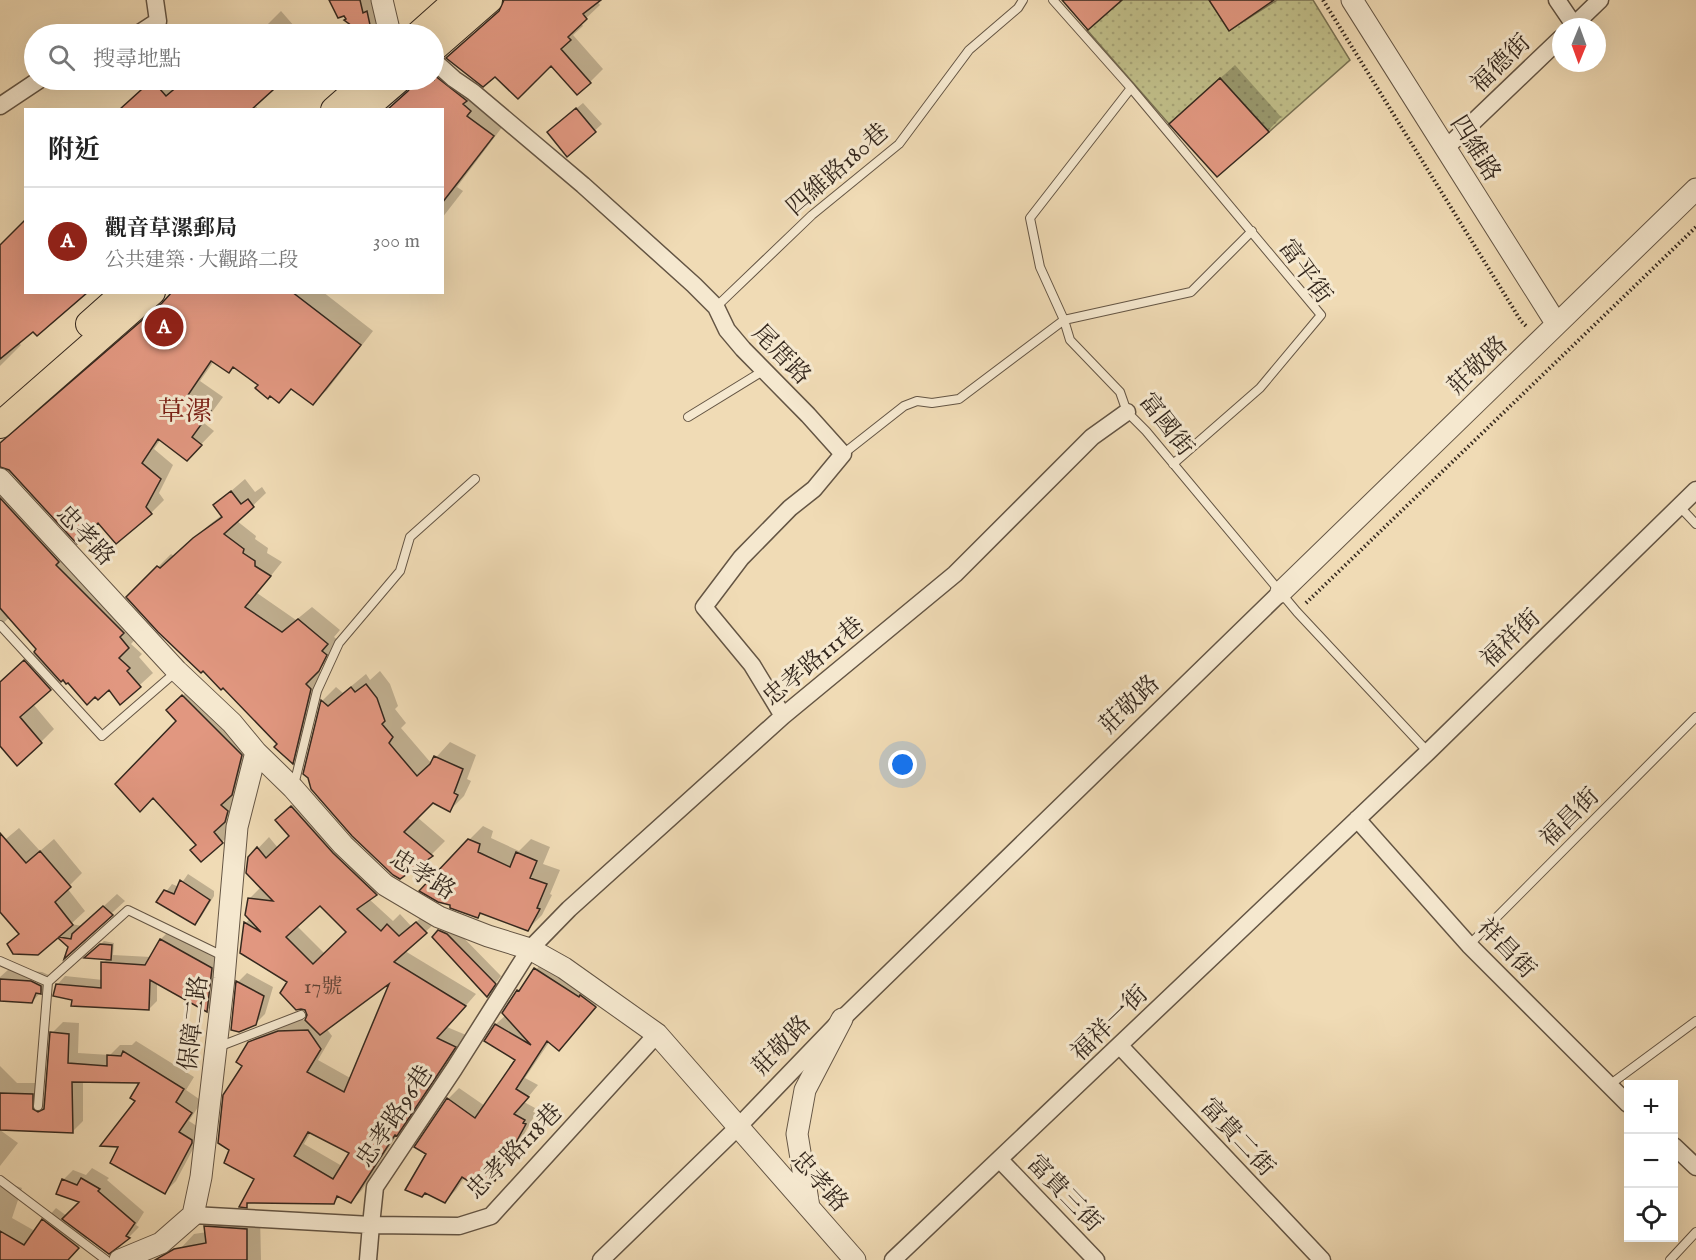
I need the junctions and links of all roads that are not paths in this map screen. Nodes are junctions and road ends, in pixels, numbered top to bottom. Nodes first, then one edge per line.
1 (155, 0) edge
2 (382, 0) edge
3 (457, 0) edge
4 (489, 0) edge
5 (1023, 0) edge
6 (1053, 0) edge
7 (1352, 0) edge
8 (1557, 0) edge
9 (1600, 0) edge
10 (1568, 18) edge
11 (1581, 18) edge
12 (153, 24) edge
13 (388, 24) edge
14 (430, 24) edge
15 (444, 39) edge
16 (1552, 47) edge
17 (444, 69) edge
18 (1131, 88) junction
19 (24, 90) edge
20 (357, 90) edge
21 (386, 90) edge
22 (0, 106) edge
23 (336, 108) edge
24 (365, 108) edge
25 (1446, 148) junction
26 (1696, 189) edge
27 (1252, 231) junction
28 (123, 294) edge
29 (150, 294) edge
30 (716, 307) junction
31 (1064, 320) junction
32 (1556, 323) junction
33 (763, 371) junction
34 (0, 402) edge
35 (1127, 412) junction
36 (688, 417) dead end
37 (0, 425) edge
38 (843, 454) junction
39 (1173, 464) junction
40 (0, 479) edge
41 (475, 479) dead end
42 (1696, 490) edge
43 (1679, 506) junction
44 (1696, 524) edge
45 (1281, 592) junction
46 (0, 625) edge
47 (177, 670) junction
48 (783, 716) junction
49 (1696, 717) edge
50 (256, 752) junction
51 (1428, 752) junction
52 (293, 788) junction
53 (1357, 819) junction
54 (1469, 945) junction
55 (530, 949) junction
56 (226, 957) junction
57 (0, 961) edge
58 (48, 982) junction
59 (301, 1015) dead end
60 (842, 1019) junction
61 (1696, 1021) edge
62 (657, 1034) junction
63 (1120, 1046) junction
64 (215, 1048) junction
65 (1608, 1086) junction
66 (1624, 1100) edge
67 (38, 1106) dead end
68 (737, 1128) junction
69 (1678, 1150) edge
70 (1000, 1160) junction
71 (1696, 1167) edge
72 (0, 1180) edge
73 (809, 1208) junction
74 (193, 1215) junction
75 (371, 1224) junction
76 (1696, 1232) edge
77 (1317, 1258) edge
78 (106, 1260) edge
79 (120, 1260) edge
80 (368, 1260) edge
81 (601, 1260) edge
82 (855, 1260) edge
83 (893, 1260) edge
84 (1096, 1260) edge
85 (1670, 1260) edge

1 - 12 street
2 - 13 street
3 - 14 main road
4 - 15 main road
5 - 30 lane, 四維路180巷
6 - 18 lane, 富平街
7 - 25 street, 四維路
8 - 10 street
9 - 11 street
16 - 25 street, 福德街
17 - 30 street, 尾厝路
18 - 27 lane, 富平街
18 - 31 lane, 富國街
19 - 22 street
20 - 23 main road
21 - 24 main road
25 - 32 street, 四維路
26 - 32 street, 莊敬路
27 - 31 lane
27 - 39 lane, 富平街
28 - 34 main road
29 - 37 main road
30 - 33 street, 尾厝路
31 - 35 lane, 富國街
31 - 38 lane
32 - 45 street, 莊敬路
33 - 36 lane
33 - 38 street, 尾厝路
35 - 39 lane, 富國街
35 - 48 street, 忠孝路111巷
38 - 48 street
39 - 45 lane, 富國街
40 - 47 street, 忠孝路
41 - 52 lane
42 - 43 street, 福祥街
43 - 44 lane
43 - 51 street, 福祥街
45 - 51 lane, 富國街
45 - 60 street, 莊敬路
46 - 47 lane
47 - 50 street, 忠孝路
48 - 55 street, 忠孝路111巷
49 - 54 lane, 福昌街
50 - 52 street, 忠孝路
50 - 56 street, 保障二路
51 - 53 street, 福祥街
52 - 55 street, 忠孝路
53 - 54 street, 祥昌街
53 - 63 street, 福祥一街
54 - 65 street, 祥昌街
55 - 62 street, 忠孝路
55 - 75 street, 忠孝路96巷
56 - 58 lane
56 - 64 street, 保障二路
57 - 58 lane
58 - 67 lane
59 - 64 lane
60 - 68 street, 莊敬路
60 - 73 street
61 - 65 lane
62 - 68 street, 忠孝路
62 - 75 street, 忠孝路118巷
63 - 70 street, 福祥一街
63 - 77 street, 富貴二街
64 - 74 street, 保障二路
65 - 66 street, 祥昌街
68 - 73 street, 忠孝路
68 - 81 street, 莊敬路
69 - 71 street
70 - 83 street, 福祥一街
70 - 84 street, 富貴三街
72 - 78 lane
73 - 82 street, 忠孝路
74 - 75 street
74 - 79 street
75 - 80 street, 忠孝路96巷
76 - 85 lane

